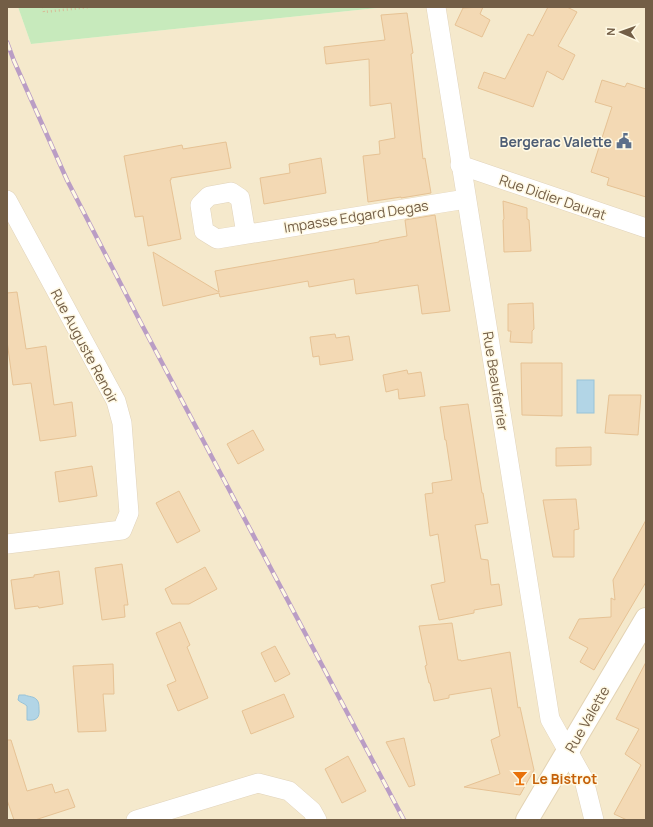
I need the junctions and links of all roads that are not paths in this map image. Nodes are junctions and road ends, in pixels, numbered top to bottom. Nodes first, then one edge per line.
1 (436, 7) edge
2 (460, 165) junction
3 (466, 199) junction
4 (7, 200) edge
5 (646, 228) edge
6 (246, 234) dead end
7 (7, 544) edge
8 (644, 628) edge
9 (568, 752) junction
10 (136, 820) edge
11 (317, 820) edge
12 (527, 820) edge
13 (594, 820) edge

1 - 2 street, Rue Beauferrier
2 - 3 street, Rue Beauferrier
2 - 5 street, Rue Didier Daurat
3 - 6 street, Impasse Edgard Degas
3 - 9 street, Rue Beauferrier
4 - 7 street, Rue Auguste Renoir
8 - 9 main road, Rue Valette
9 - 12 main road, Rue Valette
9 - 13 street, Rue Beauferrier
10 - 11 street

